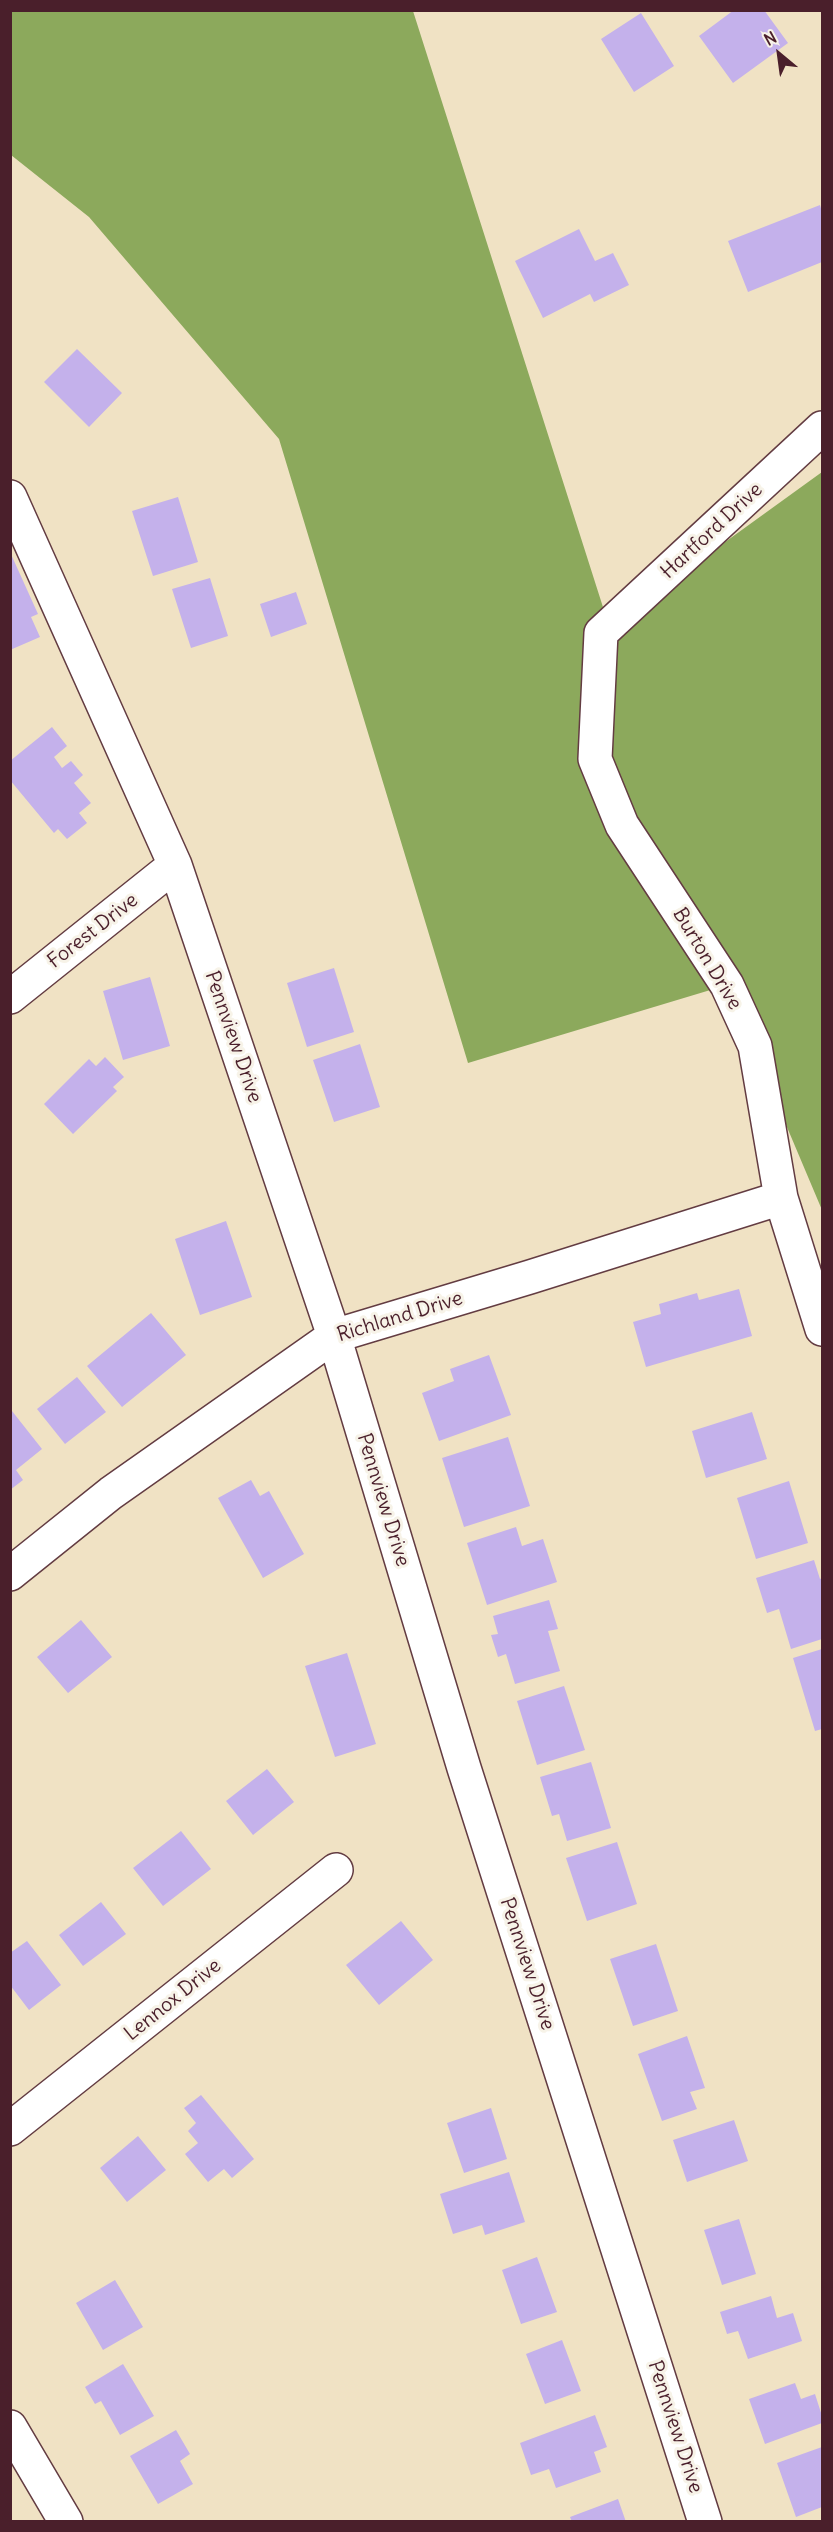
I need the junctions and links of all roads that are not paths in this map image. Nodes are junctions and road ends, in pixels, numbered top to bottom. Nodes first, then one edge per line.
1 (822, 428) edge
2 (10, 497) edge
3 (601, 633) joint
4 (176, 865) junction
5 (10, 996) edge
6 (781, 1198) junction
7 (822, 1329) edge
8 (334, 1336) junction
9 (10, 1574) edge
10 (336, 1870) dead end
11 (10, 2130) edge
12 (10, 2427) edge
13 (66, 2522) edge
14 (705, 2522) edge

1 - 3 street, Hartford Drive
2 - 4 street, Pennview Drive
3 - 6 street, Burton Drive
4 - 5 street, Forest Drive
4 - 8 street, Pennview Drive
6 - 7 street, Burton Drive
6 - 8 street, Richland Drive
8 - 9 street, Richland Drive
8 - 14 street, Pennview Drive
10 - 11 street, Lennox Drive
12 - 13 street

